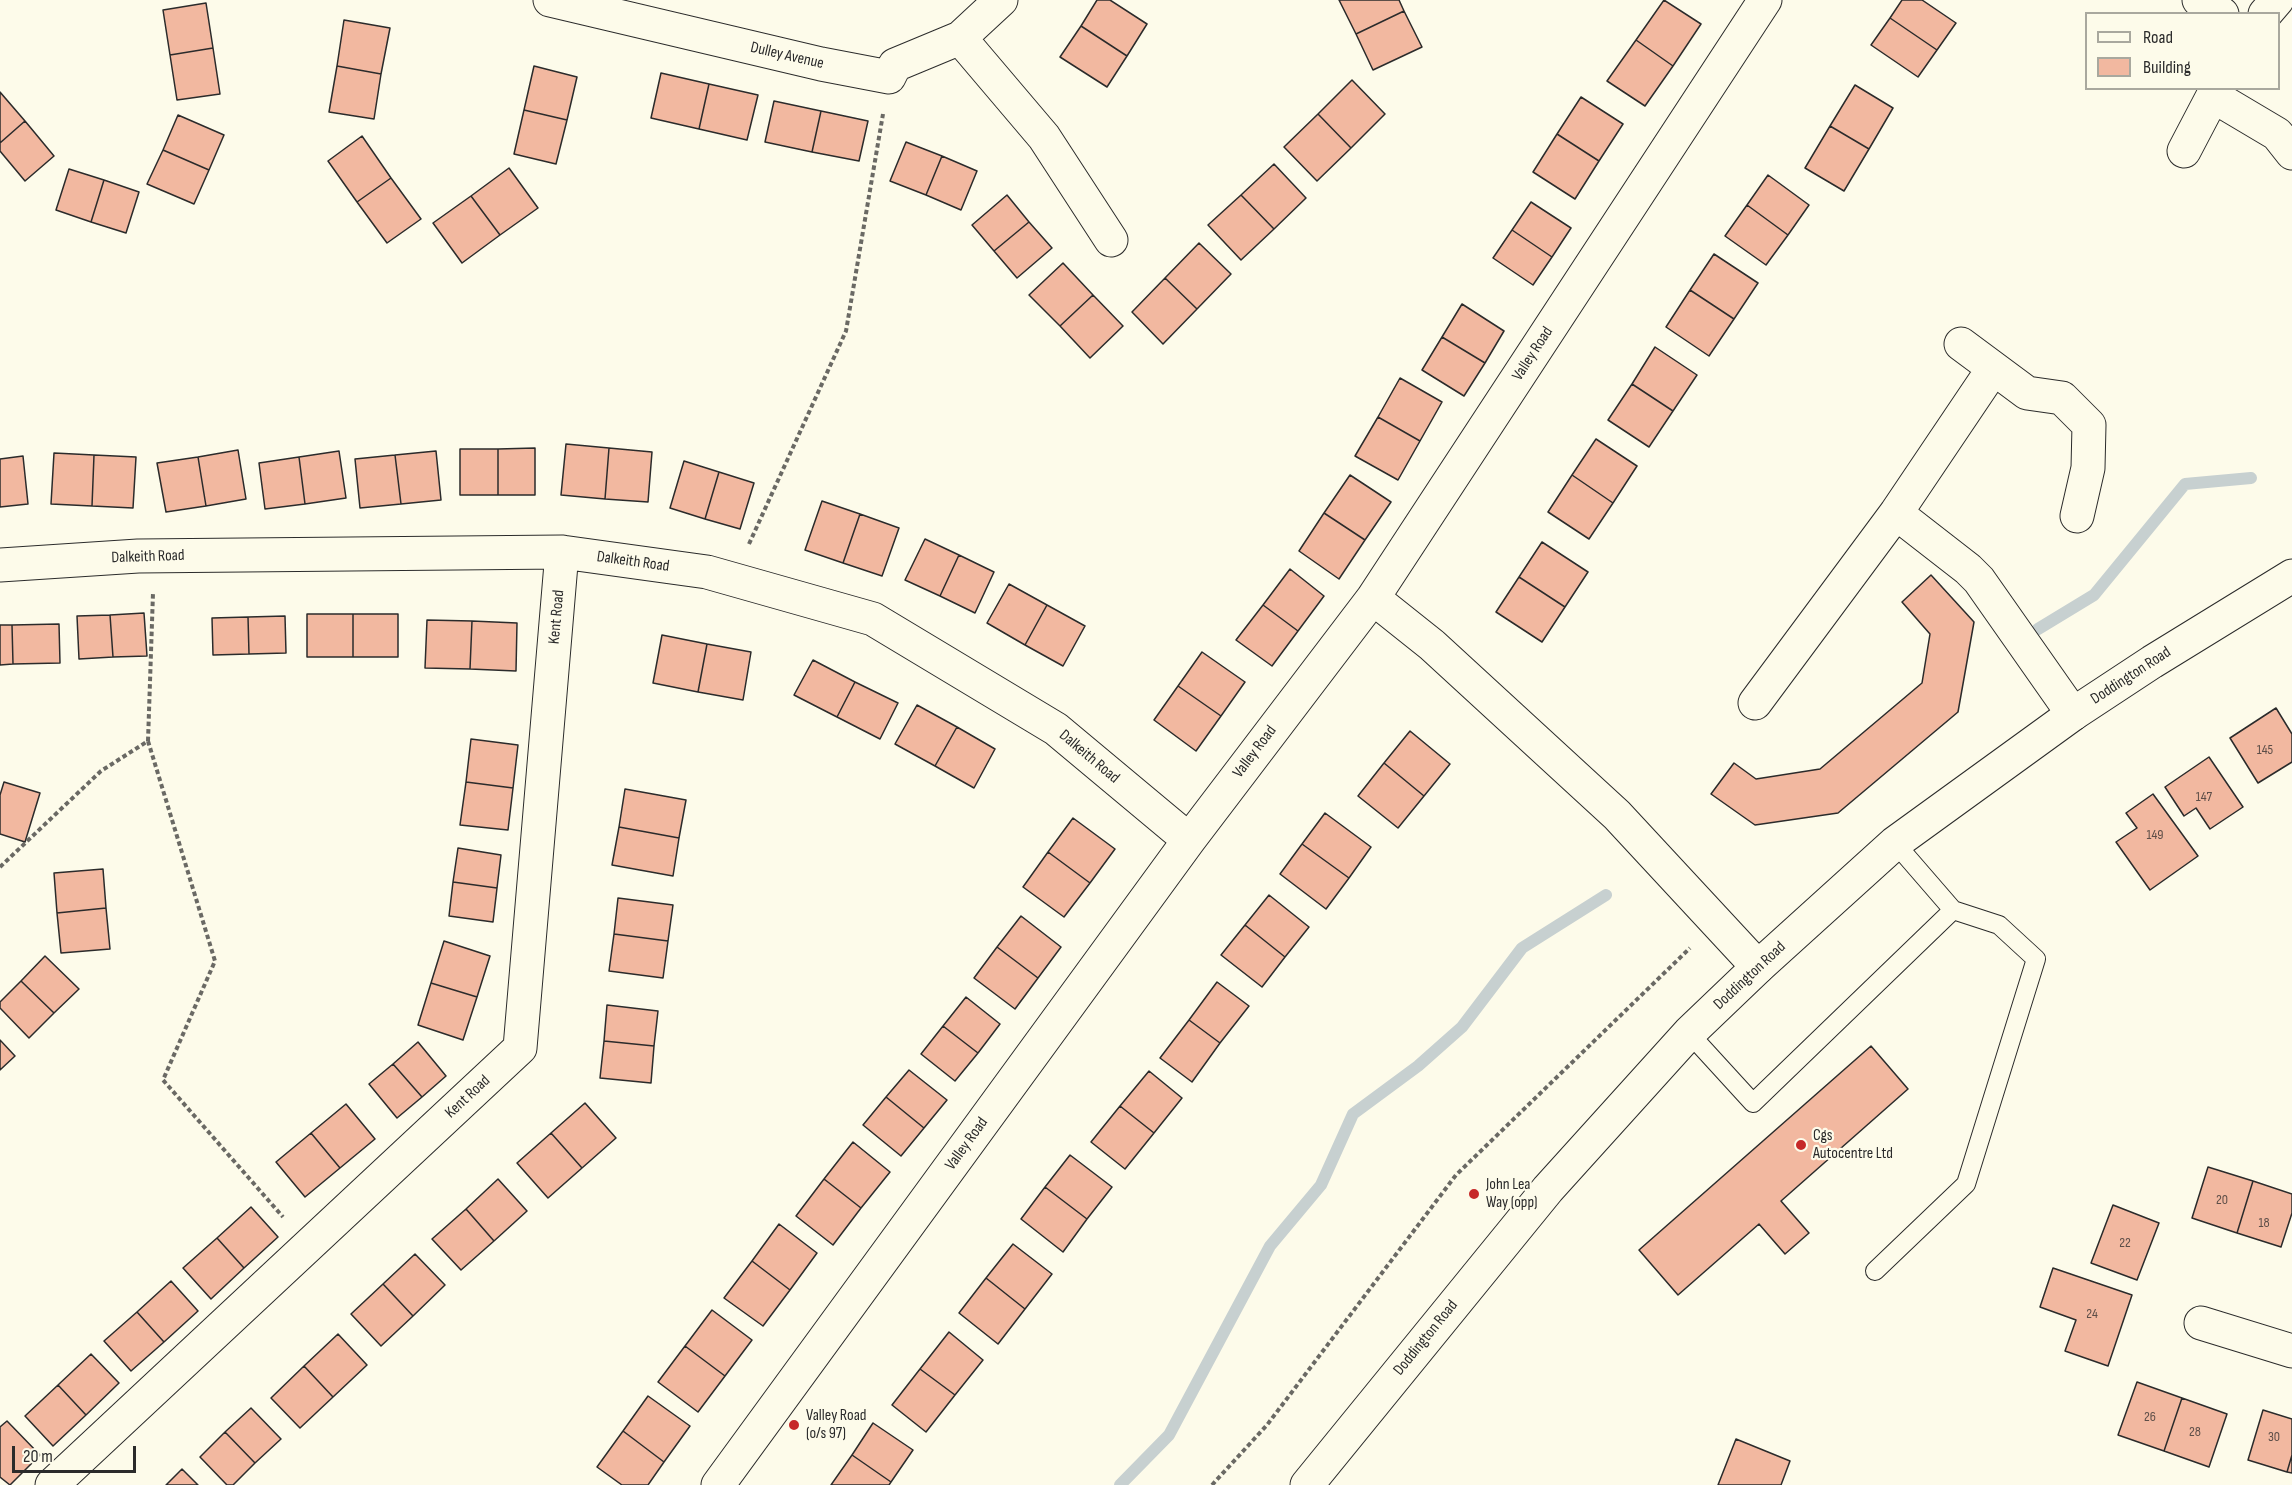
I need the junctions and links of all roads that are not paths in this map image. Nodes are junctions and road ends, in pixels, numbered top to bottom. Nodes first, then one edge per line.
1 (550, 0) edge
2 (1000, 0) edge
3 (1765, 0) edge
4 (2199, 0) edge
5 (2277, 0) edge
6 (2219, 12) edge
7 (2267, 12) edge
8 (960, 38) junction
9 (2215, 92) edge
10 (2184, 151) dead end
11 (2292, 153) edge
12 (1112, 240) dead end
13 (1961, 344) dead end
14 (1993, 369) junction
15 (1896, 513) junction
16 (2077, 516) dead end
17 (562, 552) junction
18 (0, 565) edge
19 (2292, 576) edge
20 (1372, 598) junction
21 (1755, 703) dead end
22 (2073, 714) junction
23 (1189, 840) junction
24 (1895, 843) junction
25 (1953, 910) junction
26 (1758, 967) junction
27 (1689, 1033) junction
28 (1875, 1271) dead end
29 (2201, 1323) dead end
30 (2292, 1351) edge
31 (52, 1485) edge
32 (718, 1485) edge
33 (1306, 1485) edge

1 - 8 street, Dulley Avenue
2 - 8 street
3 - 20 street, Valley Road
4 - 6 street
5 - 7 street
8 - 12 street
9 - 10 street
9 - 11 street
13 - 14 street
14 - 15 street
14 - 16 street
15 - 21 street
15 - 22 street
17 - 18 street, Dalkeith Road
17 - 23 street, Dalkeith Road
17 - 31 street, Kent Road
19 - 22 street, Doddington Road
20 - 23 street, Valley Road
20 - 26 street
22 - 24 street, Doddington Road
23 - 32 street, Valley Road
24 - 25 lane
24 - 26 street, Doddington Road
25 - 27 lane
25 - 28 lane
26 - 27 street, Doddington Road
27 - 33 street, Doddington Road
29 - 30 street

